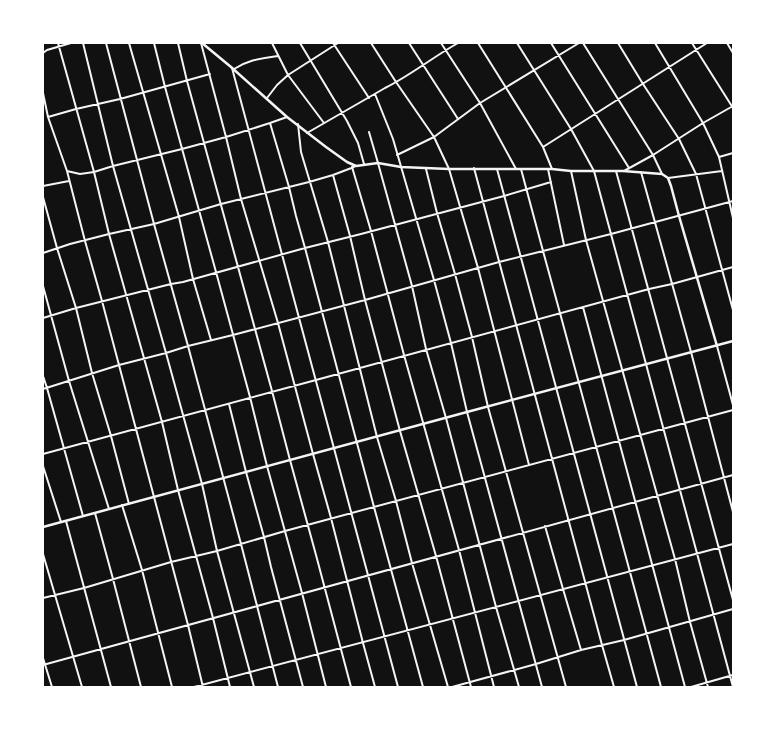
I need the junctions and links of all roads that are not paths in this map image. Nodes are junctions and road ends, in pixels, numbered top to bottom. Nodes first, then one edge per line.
1 (58, 43) edge
2 (71, 43) edge
3 (83, 43) edge
4 (106, 43) edge
5 (129, 43) edge
6 (154, 43) edge
7 (178, 43) edge
8 (201, 43) edge
9 (272, 43) edge
10 (300, 43) edge
11 (338, 43) edge
12 (371, 43) edge
13 (409, 43) edge
14 (441, 43) edge
15 (458, 43) edge
16 (478, 43) edge
17 (517, 43) edge
18 (551, 43) edge
19 (579, 43) edge
20 (583, 43) edge
21 (618, 43) edge
22 (655, 43) edge
23 (692, 43) edge
24 (707, 43) edge
25 (727, 43) edge
26 (334, 44) edge
27 (58, 47) junction
28 (446, 50) junction
29 (696, 50) junction
30 (43, 53) edge
31 (733, 53) edge
32 (278, 56) junction
33 (559, 56) junction
34 (311, 60) junction
35 (424, 65) junction
36 (669, 66) junction
37 (231, 67) junction
38 (234, 70) junction
39 (535, 70) junction
40 (210, 74) junction
41 (288, 75) junction
42 (187, 81) junction
43 (396, 82) junction
44 (643, 84) junction
45 (165, 87) junction
46 (506, 88) junction
47 (43, 93) edge
48 (143, 93) junction
49 (375, 94) junction
50 (267, 98) junction
51 (369, 98) junction
52 (120, 99) junction
53 (618, 100) junction
54 (480, 103) junction
55 (98, 104) junction
56 (733, 107) edge
57 (76, 109) junction
58 (342, 112) junction
59 (595, 114) junction
60 (48, 117) junction
61 (287, 117) junction
62 (458, 119) junction
63 (270, 123) junction
64 (324, 123) junction
65 (703, 123) junction
66 (298, 124) junction
67 (571, 128) junction
68 (249, 130) junction
69 (368, 132) dead end
70 (308, 133) junction
71 (226, 136) junction
72 (434, 137) junction
73 (679, 139) junction
74 (204, 142) junction
75 (543, 147) junction
76 (182, 149) junction
77 (733, 153) edge
78 (160, 154) junction
79 (397, 155) junction
80 (653, 155) junction
81 (719, 157) junction
82 (138, 160) junction
83 (378, 163) junction
84 (364, 164) junction
85 (114, 166) junction
86 (354, 166) junction
87 (401, 166) junction
88 (426, 167) junction
89 (474, 168) junction
90 (497, 168) junction
91 (629, 168) junction
92 (449, 169) junction
93 (516, 169) junction
94 (521, 169) junction
95 (552, 169) junction
96 (548, 170) junction
97 (67, 171) junction
98 (571, 171) junction
99 (594, 171) junction
100 (616, 171) junction
101 (623, 171) junction
102 (722, 171) junction
103 (94, 172) junction
104 (641, 172) junction
105 (662, 174) junction
106 (696, 174) junction
107 (333, 175) junction
108 (668, 178) junction
109 (70, 181) junction
110 (309, 182) junction
111 (551, 182) junction
112 (43, 186) edge
113 (289, 187) junction
114 (527, 189) junction
115 (266, 192) junction
116 (504, 196) junction
117 (43, 198) edge
118 (241, 199) junction
119 (483, 201) junction
120 (733, 201) edge
121 (729, 202) junction
122 (221, 204) junction
123 (460, 207) junction
124 (705, 209) junction
125 (199, 210) junction
126 (437, 213) junction
127 (679, 216) junction
128 (178, 217) junction
129 (733, 218) edge
130 (416, 219) junction
131 (655, 222) junction
132 (154, 224) junction
133 (395, 225) junction
134 (131, 228) junction
135 (632, 228) junction
136 (371, 231) junction
137 (110, 234) junction
138 (610, 234) junction
139 (350, 236) junction
140 (586, 240) junction
141 (85, 241) junction
142 (328, 242) junction
143 (564, 245) junction
144 (57, 248) junction
145 (305, 248) junction
146 (543, 251) junction
147 (43, 253) edge
148 (282, 254) junction
149 (521, 256) junction
150 (260, 260) junction
151 (499, 262) junction
152 (237, 267) junction
153 (733, 267) edge
154 (478, 268) junction
155 (722, 270) junction
156 (216, 272) junction
157 (455, 274) junction
158 (697, 277) junction
159 (193, 279) junction
160 (434, 280) junction
161 (171, 284) junction
162 (672, 284) junction
163 (43, 286) edge
164 (412, 286) junction
165 (648, 289) junction
166 (148, 290) junction
167 (388, 294) junction
168 (627, 295) junction
169 (127, 296) junction
170 (365, 300) junction
171 (102, 301) junction
172 (603, 301) junction
173 (344, 305) junction
174 (583, 307) junction
175 (76, 308) junction
176 (733, 310) edge
177 (321, 311) junction
178 (560, 314) junction
179 (51, 316) junction
180 (299, 317) junction
181 (43, 318) edge
182 (538, 319) junction
183 (278, 323) junction
184 (516, 325) junction
185 (255, 329) junction
186 (494, 331) junction
187 (233, 335) junction
188 (472, 338) junction
189 (211, 340) junction
190 (733, 341) edge
191 (451, 343) junction
192 (188, 346) junction
193 (717, 346) junction
194 (426, 350) junction
195 (691, 352) junction
196 (166, 353) junction
197 (404, 355) junction
198 (145, 358) junction
199 (668, 358) junction
200 (382, 362) junction
201 (646, 364) junction
202 (119, 365) junction
203 (359, 368) junction
204 (622, 370) junction
205 (92, 373) junction
206 (338, 373) junction
207 (43, 376) edge
208 (601, 376) junction
209 (316, 380) junction
210 (69, 381) junction
211 (579, 382) junction
212 (294, 385) junction
213 (47, 388) junction
214 (557, 388) junction
215 (43, 389) edge
216 (272, 392) junction
217 (534, 394) junction
218 (250, 398) junction
219 (511, 400) junction
220 (229, 403) junction
221 (733, 406) edge
222 (488, 407) junction
223 (205, 410) junction
224 (733, 410) edge
225 (467, 412) junction
226 (183, 416) junction
227 (707, 416) junction
228 (446, 418) junction
229 (162, 422) junction
230 (685, 422) junction
231 (424, 424) junction
232 (663, 428) junction
233 (136, 429) junction
234 (400, 430) junction
235 (640, 435) junction
236 (111, 436) junction
237 (377, 437) junction
238 (619, 440) junction
239 (88, 442) junction
240 (356, 442) junction
241 (596, 447) junction
242 (64, 448) junction
243 (334, 448) junction
244 (574, 453) junction
245 (43, 454) edge
246 (313, 454) junction
247 (552, 459) junction
248 (290, 460) junction
249 (528, 465) junction
250 (43, 466) edge
251 (267, 466) junction
252 (506, 471) junction
253 (246, 472) junction
254 (733, 475) edge
255 (485, 477) junction
256 (223, 478) junction
257 (724, 478) junction
258 (463, 483) junction
259 (701, 483) junction
260 (202, 484) junction
261 (442, 488) junction
262 (679, 489) junction
263 (178, 490) junction
264 (419, 494) junction
265 (657, 495) junction
266 (154, 497) junction
267 (396, 501) junction
268 (635, 501) junction
269 (129, 504) junction
270 (122, 505) junction
271 (374, 507) junction
272 (613, 508) junction
273 (108, 509) junction
274 (733, 512) edge
275 (95, 513) junction
276 (352, 513) junction
277 (590, 514) junction
278 (83, 516) junction
279 (331, 518) junction
280 (568, 520) junction
281 (66, 521) junction
282 (61, 522) junction
283 (308, 525) junction
284 (545, 526) junction
285 (43, 527) edge
286 (285, 531) junction
287 (523, 532) junction
288 (264, 537) junction
289 (502, 538) junction
290 (241, 544) junction
291 (480, 544) junction
292 (733, 544) edge
293 (719, 548) junction
294 (459, 550) junction
295 (217, 551) junction
296 (697, 553) junction
297 (43, 554) edge
298 (195, 556) junction
299 (436, 556) junction
300 (675, 559) junction
301 (171, 562) junction
302 (412, 563) junction
303 (652, 565) junction
304 (391, 569) junction
305 (142, 570) junction
306 (630, 571) junction
307 (368, 575) junction
308 (608, 577) junction
309 (114, 579) junction
310 (347, 581) junction
311 (585, 583) junction
312 (325, 587) junction
313 (84, 588) junction
314 (562, 589) junction
315 (302, 593) junction
316 (54, 595) junction
317 (541, 595) junction
318 (43, 598) edge
319 (280, 599) junction
320 (733, 600) edge
321 (518, 601) junction
322 (257, 606) junction
323 (496, 607) junction
324 (733, 609) edge
325 (234, 612) junction
326 (476, 612) junction
327 (713, 615) junction
328 (213, 618) junction
329 (453, 618) junction
330 (690, 622) junction
331 (188, 625) junction
332 (430, 625) junction
333 (669, 627) junction
334 (408, 631) junction
335 (158, 633) junction
336 (647, 633) junction
337 (385, 637) junction
338 (624, 640) junction
339 (129, 641) junction
340 (362, 643) junction
341 (602, 645) junction
342 (100, 649) junction
343 (340, 649) junction
344 (581, 650) junction
345 (318, 655) junction
346 (73, 656) junction
347 (558, 657) junction
348 (43, 658) edge
349 (295, 660) junction
350 (536, 664) junction
351 (44, 665) edge
352 (273, 667) junction
353 (514, 669) junction
354 (250, 673) junction
355 (491, 676) junction
356 (730, 676) junction
357 (733, 676) edge
358 (228, 679) junction
359 (469, 682) junction
360 (706, 683) junction
361 (203, 686) edge
362 (52, 687) edge
363 (82, 687) edge
364 (111, 687) edge
365 (141, 687) edge
366 (172, 687) edge
367 (194, 687) edge
368 (230, 687) edge
369 (254, 687) edge
370 (278, 687) edge
371 (303, 687) edge
372 (326, 687) edge
373 (351, 687) edge
374 (375, 687) edge
375 (398, 687) edge
376 (423, 687) edge
377 (448, 687) edge
378 (452, 687) edge
379 (471, 687) edge
380 (494, 687) edge
381 (519, 687) edge
382 (542, 687) edge
383 (566, 687) edge
384 (614, 687) edge
385 (637, 687) edge
386 (661, 687) edge
387 (685, 687) edge
388 (691, 687) edge
389 (708, 687) edge
390 (733, 687) edge

1 - 27 street
2 - 27 street
3 - 55 street
4 - 52 street
5 - 48 street
6 - 45 street
7 - 42 street
8 - 37 main road
8 - 40 street
9 - 32 street
10 - 34 street
11 - 26 street
12 - 43 street
13 - 35 street
14 - 28 street
15 - 28 street
16 - 46 street
17 - 39 street
18 - 33 street
19 - 33 street
20 - 53 street
21 - 44 street
22 - 36 street
23 - 29 street
24 - 29 street
25 - 31 street
26 - 34 street
26 - 51 street
27 - 30 street
27 - 57 street
28 - 35 street
28 - 54 street
29 - 36 street
29 - 56 street
32 - 38 street
32 - 41 street
33 - 39 street
33 - 59 street
34 - 41 street
34 - 58 street
35 - 43 street
35 - 62 street
36 - 44 street
36 - 65 street
37 - 38 main road
37 - 68 street
38 - 50 main road
39 - 46 street
39 - 67 street
40 - 42 street
40 - 71 street
41 - 50 street
41 - 64 street
42 - 45 street
42 - 74 street
43 - 49 street
43 - 72 street
44 - 53 street
44 - 73 street
45 - 48 street
45 - 76 street
46 - 54 street
46 - 75 street
47 - 60 street
48 - 52 street
48 - 78 street
49 - 51 street
49 - 79 street
50 - 61 main road
51 - 58 street
52 - 55 street
52 - 82 street
53 - 59 street
53 - 80 street
54 - 62 street
54 - 93 street
55 - 57 street
55 - 85 street
56 - 65 street
57 - 60 street
57 - 103 street
58 - 64 street
58 - 84 street
59 - 67 street
59 - 91 street
60 - 97 street
61 - 63 street
61 - 66 main road
62 - 72 street
63 - 68 street
63 - 113 street
64 - 70 street
65 - 73 street
65 - 81 street
66 - 70 main road
66 - 110 street
67 - 75 street
67 - 99 street
68 - 71 street
68 - 115 street
69 - 83 street
70 - 86 main road
71 - 74 street
71 - 118 street
72 - 79 street
72 - 92 street
73 - 80 street
73 - 106 street
74 - 76 street
74 - 122 street
75 - 95 street
76 - 78 street
76 - 125 street
77 - 81 street
78 - 82 street
78 - 128 street
79 - 87 street
80 - 91 street
80 - 105 street
81 - 102 street
82 - 85 street
82 - 132 street
83 - 84 main road
83 - 87 main road
83 - 133 street
84 - 86 main road
85 - 103 street
85 - 134 street
86 - 107 street
86 - 136 street
87 - 88 main road
87 - 130 street
88 - 92 main road
88 - 126 street
89 - 90 main road
89 - 92 main road
89 - 119 street
90 - 93 main road
90 - 116 street
91 - 101 street
92 - 123 street
93 - 94 main road
94 - 96 main road
94 - 114 street
95 - 96 main road
95 - 98 main road
96 - 111 street
97 - 103 street
97 - 109 street
98 - 99 main road
98 - 140 street
99 - 100 main road
99 - 138 street
100 - 101 main road
100 - 135 street
101 - 104 main road
102 - 106 street
102 - 121 street
103 - 137 street
104 - 105 main road
104 - 131 street
105 - 108 main road
106 - 108 street
106 - 124 street
107 - 110 street
107 - 139 street
108 - 127 main road
109 - 112 street
109 - 141 street
110 - 113 street
110 - 142 street
111 - 114 street
111 - 143 street
113 - 115 street
113 - 145 street
114 - 116 street
114 - 146 street
115 - 118 street
115 - 148 street
116 - 119 street
116 - 149 street
117 - 144 street
118 - 122 street
118 - 150 street
119 - 123 street
119 - 151 street
120 - 121 street
121 - 124 street
121 - 129 street
122 - 125 street
122 - 152 street
123 - 126 street
123 - 154 street
124 - 127 street
124 - 155 street
125 - 128 street
125 - 156 street
126 - 130 street
126 - 157 street
127 - 131 street
127 - 158 main road
128 - 132 street
128 - 159 street
130 - 133 street
130 - 160 street
131 - 135 street
131 - 162 street
132 - 134 street
132 - 161 street
133 - 136 street
133 - 164 street
134 - 137 street
134 - 166 street
135 - 138 street
135 - 165 street
136 - 139 street
136 - 167 street
137 - 141 street
137 - 169 street
138 - 140 street
138 - 168 street
139 - 142 street
139 - 170 street
140 - 143 street
140 - 172 street
141 - 144 street
141 - 171 street
142 - 145 street
142 - 173 street
143 - 146 street
144 - 147 street
144 - 175 street
145 - 148 street
145 - 177 street
146 - 149 street
146 - 178 street
148 - 150 street
148 - 180 street
149 - 151 street
149 - 182 street
150 - 152 street
150 - 183 street
151 - 154 street
151 - 184 street
152 - 156 street
152 - 185 street
153 - 155 street
154 - 157 street
154 - 186 street
155 - 158 street
155 - 176 street
156 - 159 street
156 - 187 street
157 - 160 street
157 - 188 street
158 - 162 street
158 - 193 main road
159 - 161 street
159 - 189 street
160 - 164 street
160 - 191 street
161 - 166 street
161 - 192 street
162 - 165 street
162 - 195 street
163 - 179 street
164 - 167 street
164 - 194 street
165 - 168 street
165 - 199 street
166 - 169 street
166 - 196 street
167 - 170 street
167 - 197 street
168 - 172 street
168 - 201 street
169 - 171 street
169 - 198 street
170 - 173 street
170 - 200 street
171 - 175 street
171 - 202 street
172 - 174 street
172 - 204 street
173 - 177 street
173 - 203 street
174 - 178 street
174 - 208 street
175 - 179 street
175 - 205 street
177 - 180 street
177 - 206 street
178 - 182 street
178 - 211 street
179 - 181 street
179 - 210 street
180 - 183 street
180 - 209 street
182 - 184 street
182 - 214 street
183 - 185 street
183 - 212 street
184 - 186 street
184 - 217 street
185 - 187 street
185 - 216 street
186 - 188 street
186 - 219 street
187 - 189 street
187 - 218 street
188 - 191 street
188 - 222 street
189 - 192 street
190 - 193 main road
191 - 194 street
191 - 225 street
192 - 196 street
192 - 223 street
193 - 195 main road
193 - 221 street
194 - 197 street
194 - 228 street
195 - 199 main road
195 - 227 street
196 - 198 street
196 - 226 street
197 - 200 street
197 - 231 street
198 - 202 street
198 - 229 street
199 - 201 main road
199 - 230 street
200 - 203 street
200 - 234 street
201 - 204 main road
201 - 232 street
202 - 205 street
202 - 233 street
203 - 206 street
203 - 237 street
204 - 208 main road
204 - 235 street
205 - 210 street
205 - 236 street
206 - 209 street
206 - 240 street
207 - 213 street
208 - 211 main road
208 - 238 street
209 - 212 street
209 - 243 street
210 - 213 street
210 - 239 street
211 - 214 main road
211 - 241 street
212 - 216 street
212 - 246 street
213 - 215 street
213 - 242 street
214 - 217 main road
214 - 244 street
216 - 218 street
216 - 248 street
217 - 219 main road
217 - 247 street
218 - 220 street
218 - 251 street
219 - 222 main road
219 - 249 street
220 - 223 street
220 - 253 street
222 - 225 main road
222 - 252 street
223 - 226 street
223 - 256 street
224 - 227 street
225 - 228 main road
225 - 255 street
226 - 229 street
226 - 260 street
227 - 230 street
227 - 257 street
228 - 231 main road
228 - 258 street
229 - 233 street
229 - 263 street
230 - 232 street
230 - 259 street
231 - 234 main road
231 - 261 street
232 - 235 street
232 - 262 street
233 - 236 street
233 - 266 street
234 - 237 main road
234 - 264 street
235 - 238 street
235 - 265 street
236 - 239 street
236 - 269 street
237 - 240 main road
237 - 267 street
238 - 241 street
238 - 268 street
239 - 242 street
239 - 273 street
240 - 243 main road
240 - 271 street
241 - 244 street
241 - 272 street
242 - 245 street
242 - 278 street
243 - 246 main road
243 - 276 street
244 - 247 street
244 - 277 street
246 - 248 main road
246 - 279 street
247 - 249 street
247 - 280 street
248 - 251 main road
248 - 283 street
249 - 252 street
250 - 282 street
251 - 253 main road
251 - 286 street
252 - 255 street
252 - 287 street
253 - 256 main road
253 - 288 street
254 - 257 street
255 - 258 street
255 - 289 street
256 - 260 main road
256 - 290 street
257 - 259 street
257 - 274 street
258 - 261 street
258 - 291 street
259 - 262 street
259 - 293 street
260 - 263 main road
260 - 295 street
261 - 264 street
261 - 294 street
262 - 265 street
262 - 296 street
263 - 266 main road
263 - 298 street
264 - 267 street
264 - 299 street
265 - 268 street
265 - 300 street
266 - 269 main road
266 - 301 street
267 - 271 street
267 - 302 street
268 - 272 street
268 - 303 street
269 - 270 main road
270 - 273 main road
270 - 305 street
271 - 276 street
271 - 304 street
272 - 277 street
272 - 306 street
273 - 275 main road
275 - 278 main road
275 - 309 street
276 - 279 street
276 - 307 street
277 - 280 street
277 - 308 street
278 - 281 main road
279 - 283 street
279 - 310 street
280 - 284 street
280 - 311 street
281 - 282 main road
281 - 313 street
282 - 285 main road
283 - 286 street
283 - 312 street
284 - 287 street
284 - 314 street
286 - 288 street
286 - 315 street
287 - 289 street
287 - 317 street
288 - 290 street
288 - 319 street
289 - 291 street
289 - 321 street
290 - 295 street
290 - 322 street
291 - 294 street
291 - 323 street
292 - 293 street
293 - 296 street
293 - 320 street
294 - 299 street
294 - 326 street
295 - 298 street
295 - 325 street
296 - 300 street
296 - 327 street
297 - 316 street
298 - 301 street
298 - 328 street
299 - 302 street
299 - 329 street
300 - 303 street
300 - 330 street
301 - 305 street
301 - 331 street
302 - 304 street
302 - 332 street
303 - 306 street
303 - 333 street
304 - 307 street
304 - 334 street
305 - 309 street
305 - 335 street
306 - 308 street
306 - 336 street
307 - 310 street
307 - 337 street
308 - 311 street
308 - 338 street
309 - 313 street
309 - 339 street
310 - 312 street
310 - 340 street
311 - 314 street
311 - 341 street
312 - 315 street
312 - 343 street
313 - 316 street
313 - 342 street
314 - 317 street
314 - 344 street
315 - 319 street
315 - 345 street
316 - 318 street
316 - 346 street
317 - 321 street
317 - 347 street
319 - 322 street
319 - 349 street
321 - 323 street
321 - 350 street
322 - 325 street
322 - 352 street
323 - 326 street
323 - 353 street
324 - 327 street
325 - 328 street
325 - 354 street
326 - 329 street
326 - 355 street
327 - 330 street
327 - 356 street
328 - 331 street
328 - 358 street
329 - 332 street
329 - 359 street
330 - 333 street
330 - 360 street
331 - 335 street
331 - 361 street
332 - 334 street
332 - 377 street
333 - 336 street
333 - 387 street
334 - 337 street
334 - 376 street
335 - 339 street
335 - 366 street
336 - 338 street
336 - 386 street
337 - 340 street
337 - 375 street
338 - 341 street
338 - 385 street
339 - 342 street
339 - 365 street
340 - 343 street
340 - 374 street
341 - 344 street
341 - 384 street
342 - 346 street
342 - 364 street
343 - 345 street
343 - 373 street
344 - 347 street
345 - 349 street
345 - 372 street
346 - 351 street
346 - 363 street
347 - 350 street
347 - 383 street
348 - 351 street
349 - 352 street
349 - 371 street
350 - 353 street
350 - 382 street
351 - 362 street
352 - 354 street
352 - 370 street
353 - 355 street
353 - 381 street
354 - 358 street
354 - 369 street
355 - 359 street
355 - 380 street
356 - 357 street
356 - 360 street
356 - 390 street
358 - 361 street
358 - 368 street
359 - 378 street
359 - 379 street
360 - 388 street
360 - 389 street
361 - 367 street

